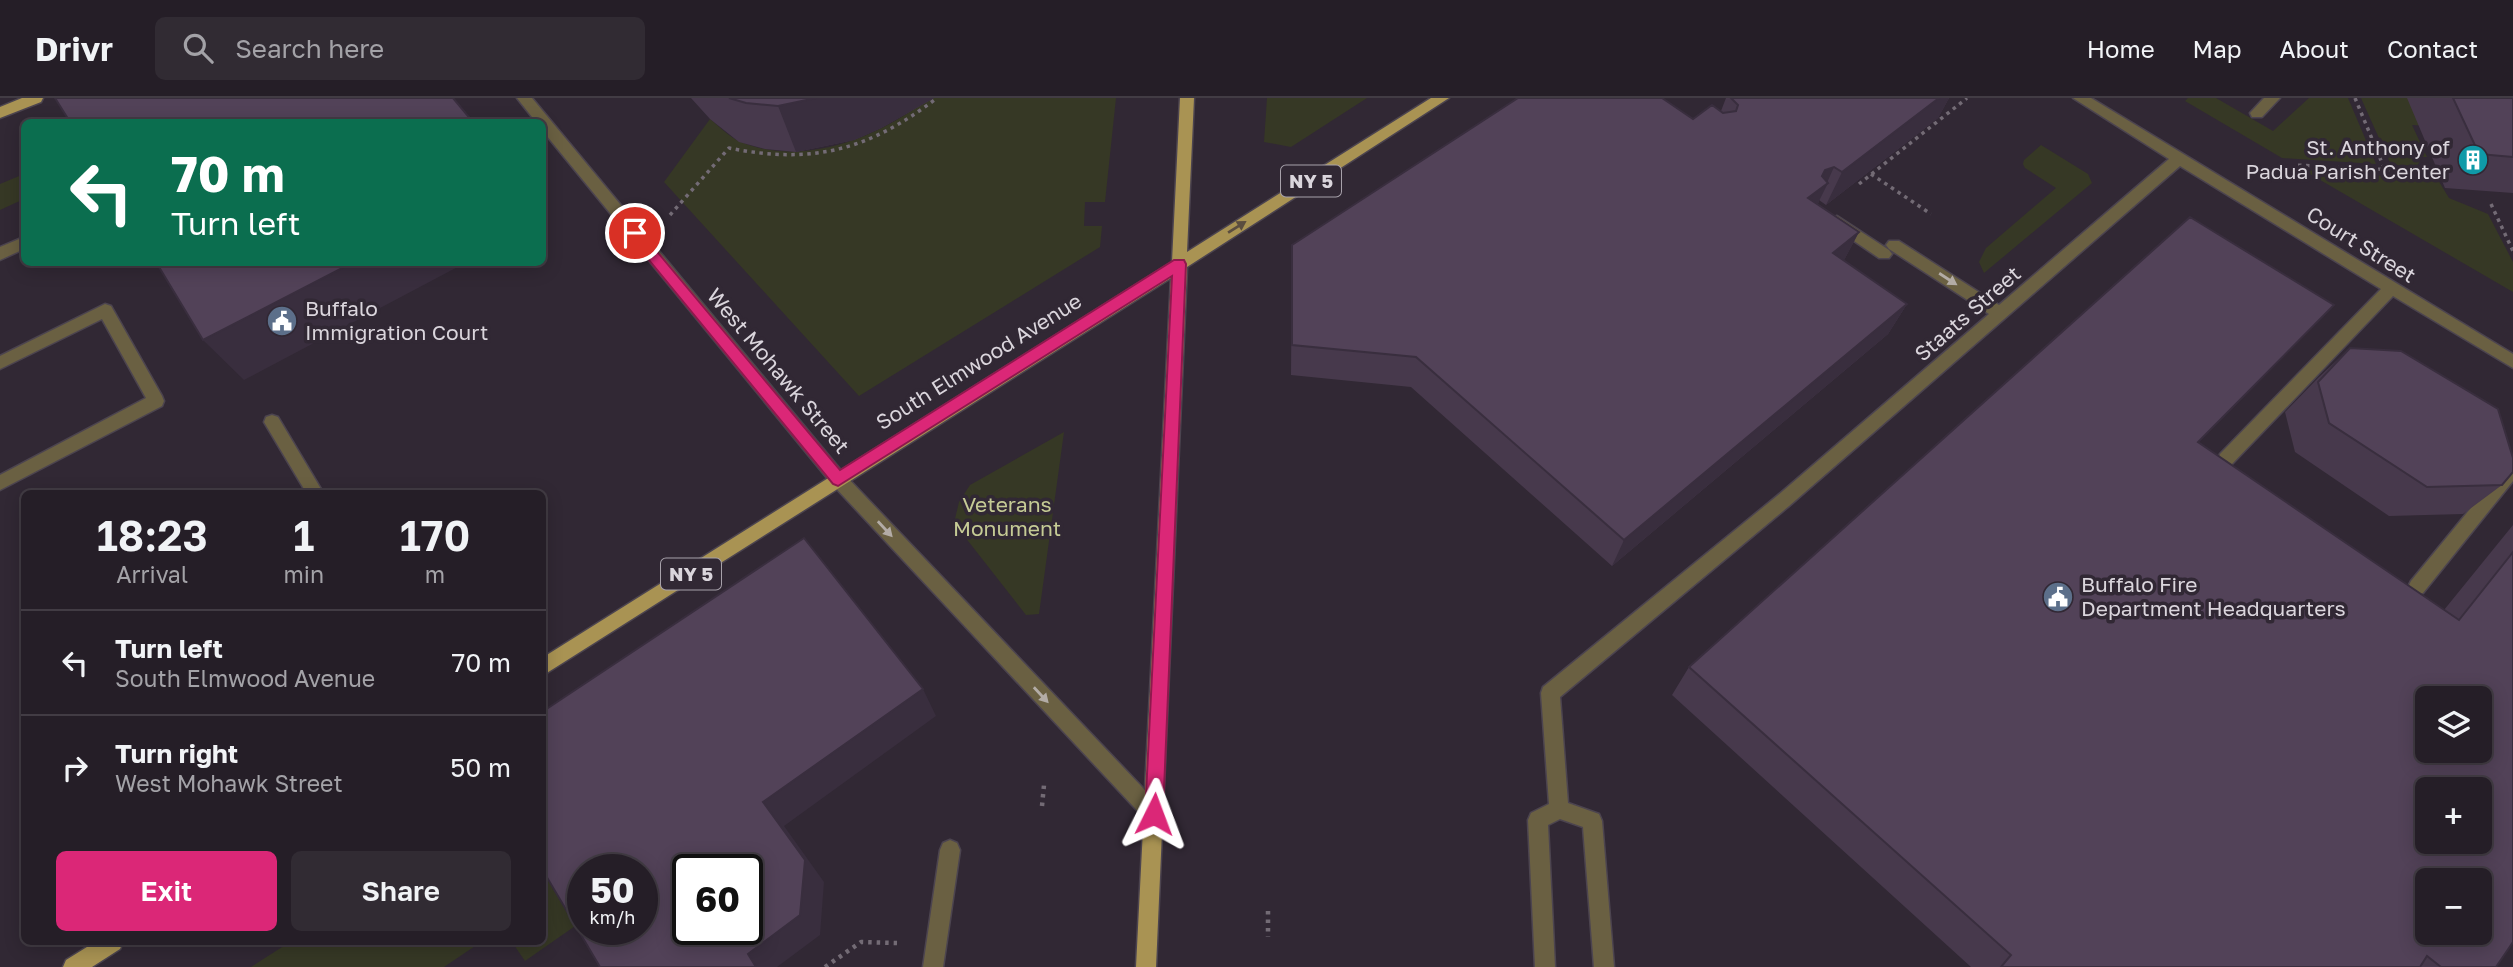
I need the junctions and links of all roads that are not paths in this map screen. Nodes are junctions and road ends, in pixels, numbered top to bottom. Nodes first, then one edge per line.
1 (36, 98) edge
2 (524, 98) edge
3 (1187, 98) edge
4 (1442, 98) edge
5 (2273, 98) edge
6 (2089, 100) edge
7 (0, 113) edge
8 (2257, 113) dead end
9 (541, 119) edge
10 (546, 125) edge
11 (2180, 158) junction
12 (1828, 216) edge
13 (21, 244) edge
14 (0, 254) edge
15 (1179, 264) junction
16 (2391, 288) junction
17 (2001, 314) junction
18 (2513, 362) edge
19 (0, 363) edge
20 (272, 422) dead end
21 (2226, 459) edge
22 (2513, 469) edge
23 (838, 479) junction
24 (0, 483) edge
25 (314, 490) edge
26 (2417, 587) dead end
27 (546, 665) edge
28 (1559, 808) junction
29 (1154, 814) junction
30 (950, 850) dead end
31 (108, 945) edge
32 (73, 967) edge
33 (933, 967) edge
34 (1146, 967) edge
35 (1545, 967) edge
36 (1604, 967) edge

1 - 7 main road
2 - 9 street, West Mohawk Street
3 - 15 main road
15 -> 4 main road, South Elmwood Avenue / NY 5
5 - 8 street
6 - 11 street, Court Street
10 - 23 street, West Mohawk Street
11 - 16 street, Court Street
11 - 17 street, Staats Street
12 -> 17 street
13 - 14 street
15 - 23 main road, South Elmwood Avenue / NY 5
15 - 29 main road
16 - 18 street, Court Street
16 - 21 street
17 - 28 street, Staats Street
19 - 24 street
20 - 25 street
22 - 26 street
23 - 27 main road, South Elmwood Avenue / NY 5
23 -> 29 street, West Mohawk Street
28 - 35 street
28 - 36 street
29 - 34 main road
30 - 33 street
31 - 32 main road

